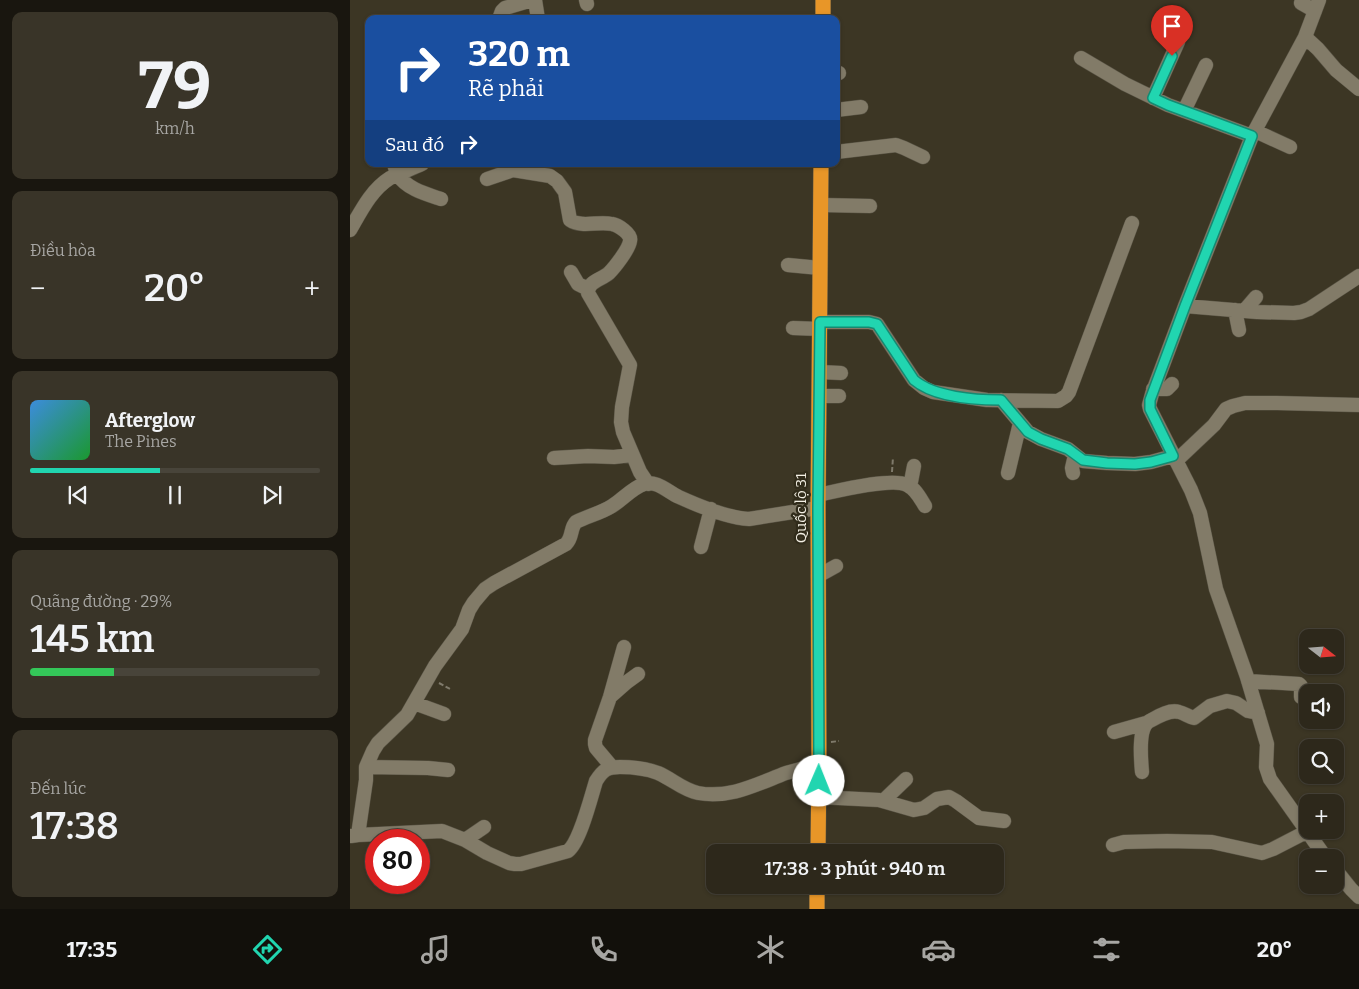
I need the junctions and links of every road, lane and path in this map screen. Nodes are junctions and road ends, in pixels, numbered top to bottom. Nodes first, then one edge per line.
1 (534, 0) edge
2 (823, 0) edge
3 (1301, 3) dead end
4 (1317, 5) edge
5 (501, 9) edge
6 (537, 15) edge
7 (823, 15) edge
8 (1304, 37) junction
9 (1178, 42) dead end
10 (1081, 58) dead end
11 (1206, 65) dead end
12 (1356, 83) edge
13 (1153, 98) junction
14 (861, 107) dead end
15 (840, 110) edge
16 (1184, 111) junction
17 (1253, 134) junction
18 (1290, 147) dead end
19 (840, 152) edge
20 (923, 157) dead end
21 (821, 167) edge
22 (396, 169) edge
23 (487, 179) dead end
24 (441, 199) dead end
25 (821, 205) junction
26 (870, 206) dead end
27 (1132, 223) dead end
28 (350, 230) edge
29 (788, 265) dead end
30 (820, 268) junction
31 (571, 272) dead end
32 (1359, 276) edge
33 (588, 289) junction
34 (1256, 297) dead end
35 (1185, 306) junction
36 (1239, 310) junction
37 (820, 325) junction
38 (792, 328) dead end
39 (1238, 330) dead end
40 (820, 372) junction
41 (841, 374) dead end
42 (1172, 384) dead end
43 (1153, 390) junction
44 (820, 396) junction
45 (839, 396) dead end
46 (1001, 400) junction
47 (1359, 405) edge
48 (1020, 423) junction
49 (632, 454) junction
50 (1074, 455) junction
51 (893, 456) dead end
52 (554, 458) dead end
53 (1174, 458) junction
54 (914, 466) dead end
55 (1008, 473) dead end
56 (1073, 473) dead end
57 (892, 483) junction
58 (648, 484) junction
59 (910, 487) junction
60 (818, 502) junction
61 (925, 506) dead end
62 (711, 509) junction
63 (701, 547) dead end
64 (836, 566) dead end
65 (818, 576) junction
66 (624, 647) dead end
67 (638, 674) dead end
68 (1248, 681) junction
69 (1299, 684) edge
70 (610, 697) junction
71 (414, 703) junction
72 (1258, 713) junction
73 (444, 714) dead end
74 (1146, 723) junction
75 (1114, 732) dead end
76 (819, 764) junction
77 (366, 766) junction
78 (612, 766) junction
79 (448, 770) dead end
80 (1142, 772) dead end
81 (906, 779) dead end
82 (818, 797) junction
83 (883, 801) junction
84 (1004, 821) dead end
85 (1299, 822) edge
86 (484, 827) dead end
87 (354, 836) edge
88 (1299, 836) edge
89 (1311, 839) edge
90 (465, 840) junction
91 (818, 844) edge
92 (1113, 845) dead end
93 (1319, 849) edge
94 (1344, 880) edge
95 (817, 894) edge
96 (1359, 897) edge
97 (817, 909) edge

1 - 5 street
1 - 6 street
2 - 7 highway
3 - 4 street
4 - 8 street
8 - 12 street
8 - 17 street
9 - 13 street
10 - 13 street
11 - 16 street
13 - 16 street
14 - 15 street
16 - 17 street
17 - 18 street
17 - 35 street
19 - 20 street
21 - 25 highway, Quốc lộ 31
22 - 24 street
22 - 28 street
23 - 33 street
25 - 26 street
25 - 30 highway, Quốc lộ 31
27 - 46 street
29 - 30 street
30 - 37 highway, Quốc lộ 31
31 - 33 street
32 - 36 street
33 - 49 street
34 - 36 street
35 - 36 street
35 - 43 street
36 - 39 street
37 - 38 street
37 - 40 highway, Quốc lộ 31
37 - 46 street
40 - 41 street
40 - 44 highway, Quốc lộ 31
42 - 43 street
43 - 53 street
44 - 45 street
44 - 60 highway, Quốc lộ 31
46 - 48 street
47 - 53 street
48 - 50 street
48 - 55 street
49 - 52 street
49 - 58 street
50 - 53 street
50 - 56 street
51 - 57 path
53 - 68 street
54 - 59 street
57 - 59 street
57 - 60 street
58 - 62 street
58 - 71 street
59 - 61 street
60 - 62 street
60 - 65 highway, Quốc lộ 31
62 - 63 street
64 - 65 street
65 - 76 highway, Quốc lộ 31
66 - 70 street
67 - 70 street
68 - 69 street
68 - 72 street
70 - 78 street
71 - 73 street
71 - 77 street
72 - 74 street
72 - 85 street
74 - 75 street
74 - 80 street
76 - 78 street
76 - 82 highway, Quốc lộ 31
77 - 79 street
77 - 87 street
78 - 90 street
81 - 83 street
82 - 83 street
82 - 91 highway, Quốc lộ 31
83 - 84 street
86 - 90 street
87 - 90 street
88 - 92 street
89 - 93 street
94 - 96 street
95 - 97 highway

